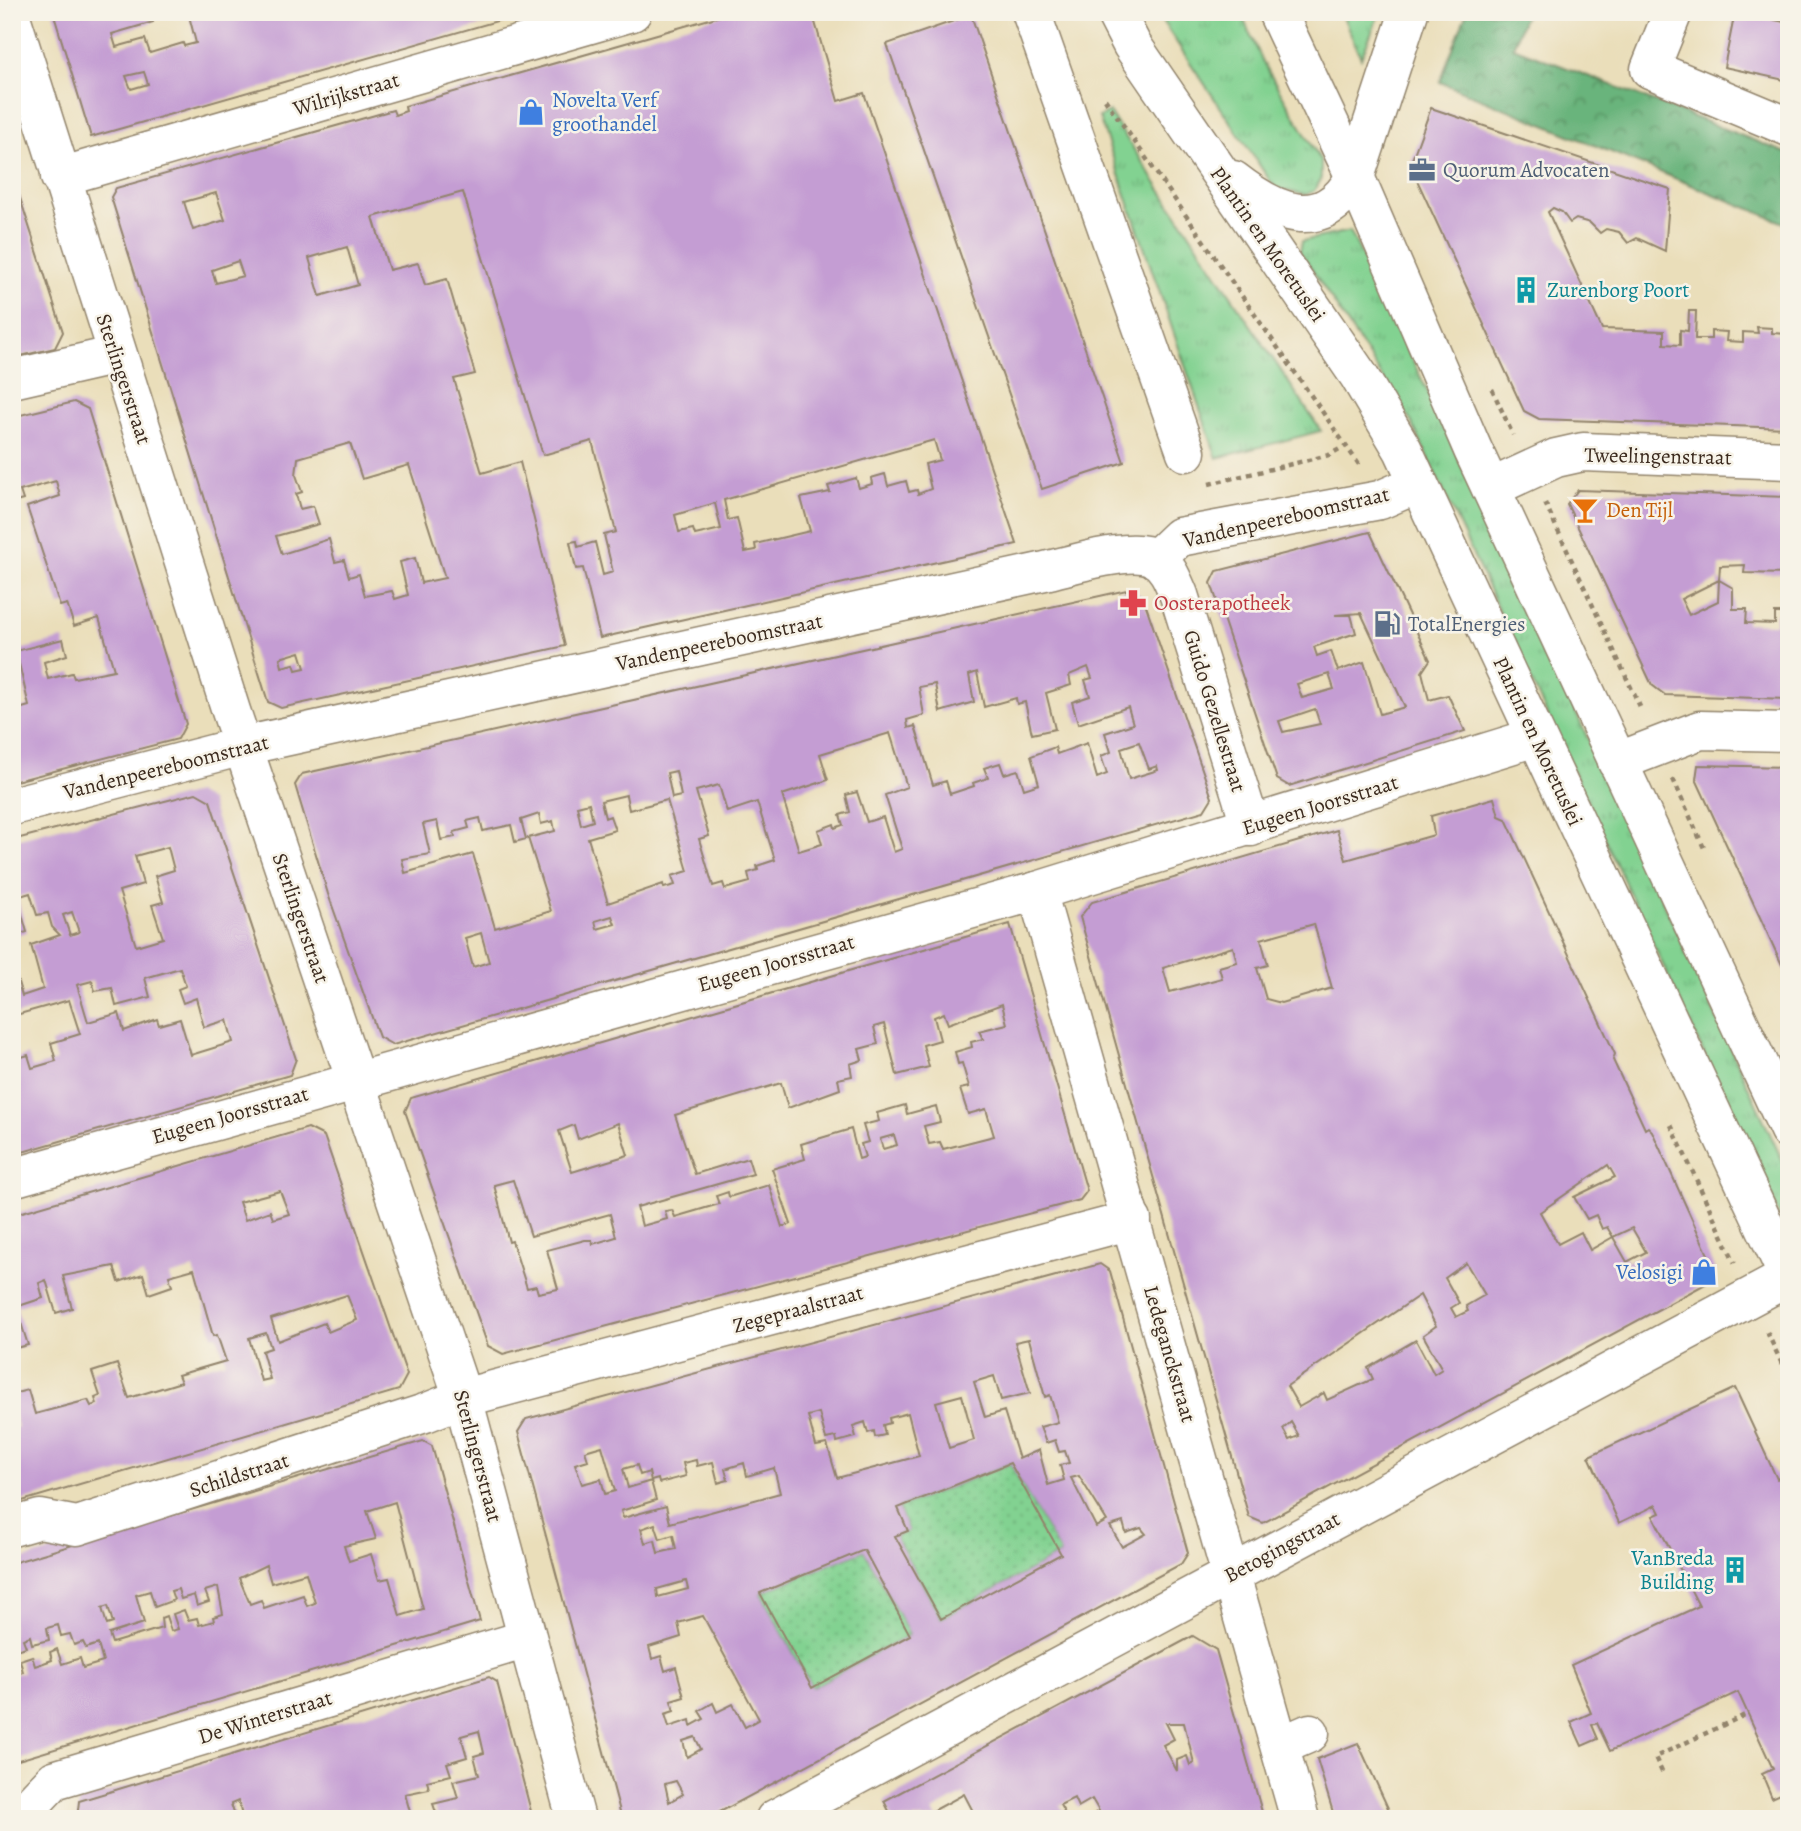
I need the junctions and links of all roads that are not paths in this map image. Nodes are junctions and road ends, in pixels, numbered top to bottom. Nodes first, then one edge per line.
1 (632, 12) edge
2 (1031, 12) edge
3 (1115, 12) edge
4 (1278, 12) edge
5 (1409, 12) edge
6 (1673, 12) edge
7 (12, 20) edge
8 (1789, 127) edge
9 (1212, 163) junction
10 (60, 177) junction
11 (1355, 177) junction
12 (117, 355) junction
13 (12, 379) edge
14 (1789, 460) edge
15 (1192, 469) road end
16 (1417, 484) junction
17 (1491, 488) junction
18 (1156, 559) junction
19 (1789, 732) edge
20 (1536, 737) junction
21 (243, 746) junction
22 (1617, 762) junction
23 (12, 806) edge
24 (1251, 827) junction
25 (1037, 891) junction
26 (356, 1080) junction
27 (1789, 1130) edge
28 (12, 1178) edge
29 (1132, 1220) junction
30 (1788, 1277) edge
31 (463, 1398) junction
32 (12, 1528) edge
33 (1231, 1574) junction
34 (527, 1639) junction
35 (17, 1819) edge
36 (576, 1819) edge
37 (775, 1819) edge
38 (1300, 1819) edge

1 - 10 street, Wilrijkstraat
2 - 15 street
3 - 9 street, Plantin en Moretuslei
4 - 11 street
5 - 11 street
6 - 8 street
7 - 10 street, Sterlingerstraat
9 - 11 street
9 - 16 street, Plantin en Moretuslei
10 - 12 street, Sterlingerstraat
11 - 17 street
12 - 13 street
12 - 21 street, Sterlingerstraat
14 - 17 street, Tweelingenstraat
16 - 18 street, Vandenpeereboomstraat
16 - 20 street, Plantin en Moretuslei
17 - 22 street
18 - 21 street, Vandenpeereboomstraat
18 - 24 street, Guido Gezellestraat
19 - 22 street
20 - 24 street, Eugeen Joorsstraat
20 - 30 street, Plantin en Moretuslei
21 - 23 street, Vandenpeereboomstraat
21 - 26 street, Sterlingerstraat
22 - 27 street
24 - 25 street, Eugeen Joorsstraat
25 - 26 street, Eugeen Joorsstraat
25 - 29 street, Ledeganckstraat
26 - 28 street, Eugeen Joorsstraat
26 - 31 street, Sterlingerstraat
29 - 31 street, Zegepraalstraat
29 - 33 street, Ledeganckstraat
30 - 33 street, Betogingstraat
31 - 32 street, Schildstraat
31 - 34 street, Sterlingerstraat
33 - 37 street, Betogingstraat
33 - 38 street, Ledeganckstraat
34 - 35 street, De Winterstraat
34 - 36 street, Sterlingerstraat

